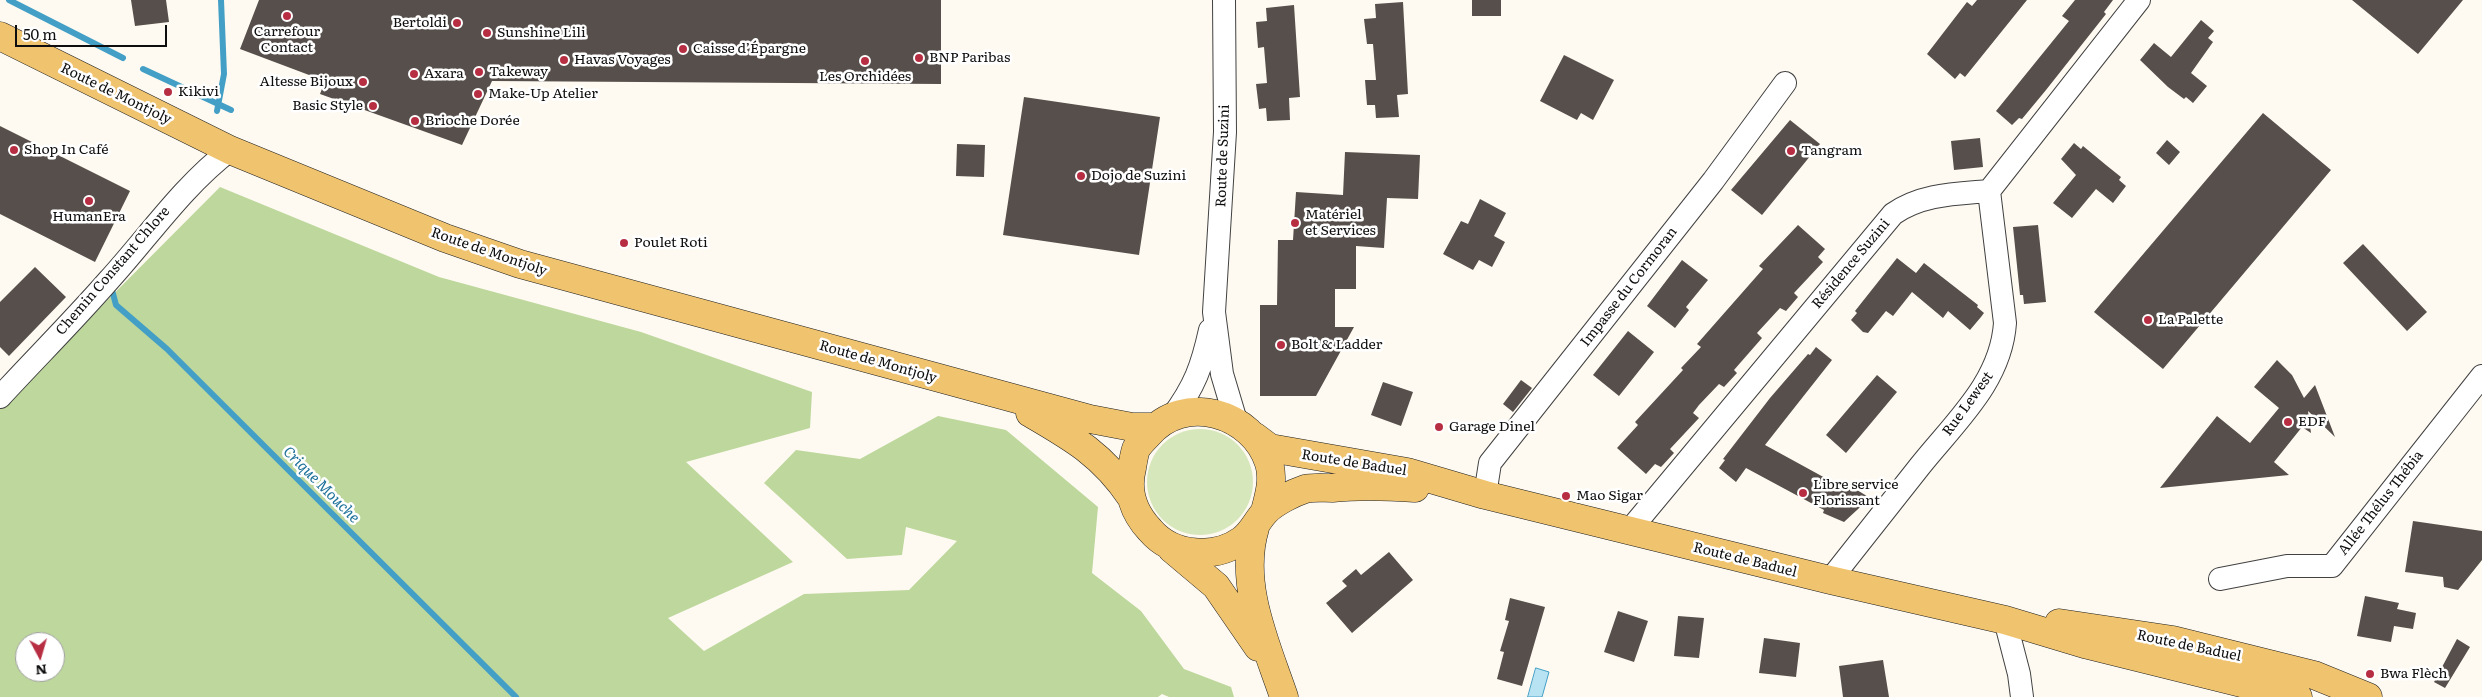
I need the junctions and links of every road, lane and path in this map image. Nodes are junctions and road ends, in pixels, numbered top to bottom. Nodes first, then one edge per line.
1 (1224, 0) edge
2 (2139, 0) edge
3 (0, 36) edge
4 (1785, 83) dead end
5 (230, 150) junction
6 (1989, 191) junction
7 (1214, 312) junction
8 (2482, 376) edge
9 (1003, 396) junction
10 (0, 397) edge
11 (1163, 422) junction
12 (1245, 428) junction
13 (1485, 495) junction
14 (1131, 497) junction
15 (1260, 520) junction
16 (1629, 531) junction
17 (1170, 547) junction
18 (2220, 579) dead end
19 (1830, 580) junction
20 (2005, 620) junction
21 (1280, 686) edge
22 (2022, 697) edge
23 (2298, 697) edge
24 (2368, 697) edge

1 - 7 street, Route de Suzini
2 - 6 street
3 - 5 main road, Route de Montjoly
4 - 13 street, Impasse du Cormoran
5 - 9 main road, Route de Montjoly
5 - 10 street, Chemin Constant Chlore
6 - 16 street, Résidence Suzini
6 - 19 street, Rue Lewest
7 - 11 street, Route de Suzini
7 - 12 street, Route de Suzini
8 - 18 street, Allée Thélus Thébia
9 - 11 main road, Route de Montjoly
9 - 14 main road, Route de Montjoly
11 - 12 main road
11 - 14 main road
12 - 13 main road, Route de Baduel
12 - 15 main road
13 - 15 main road, Route de Baduel
13 - 16 main road, Route de Baduel
14 - 17 main road
15 - 17 main road
15 - 21 main road
16 - 19 main road, Route de Baduel
17 - 21 main road
19 - 20 main road, Route de Baduel
20 - 22 street
20 - 23 main road, Route de Baduel
20 - 24 main road, Route de Baduel

